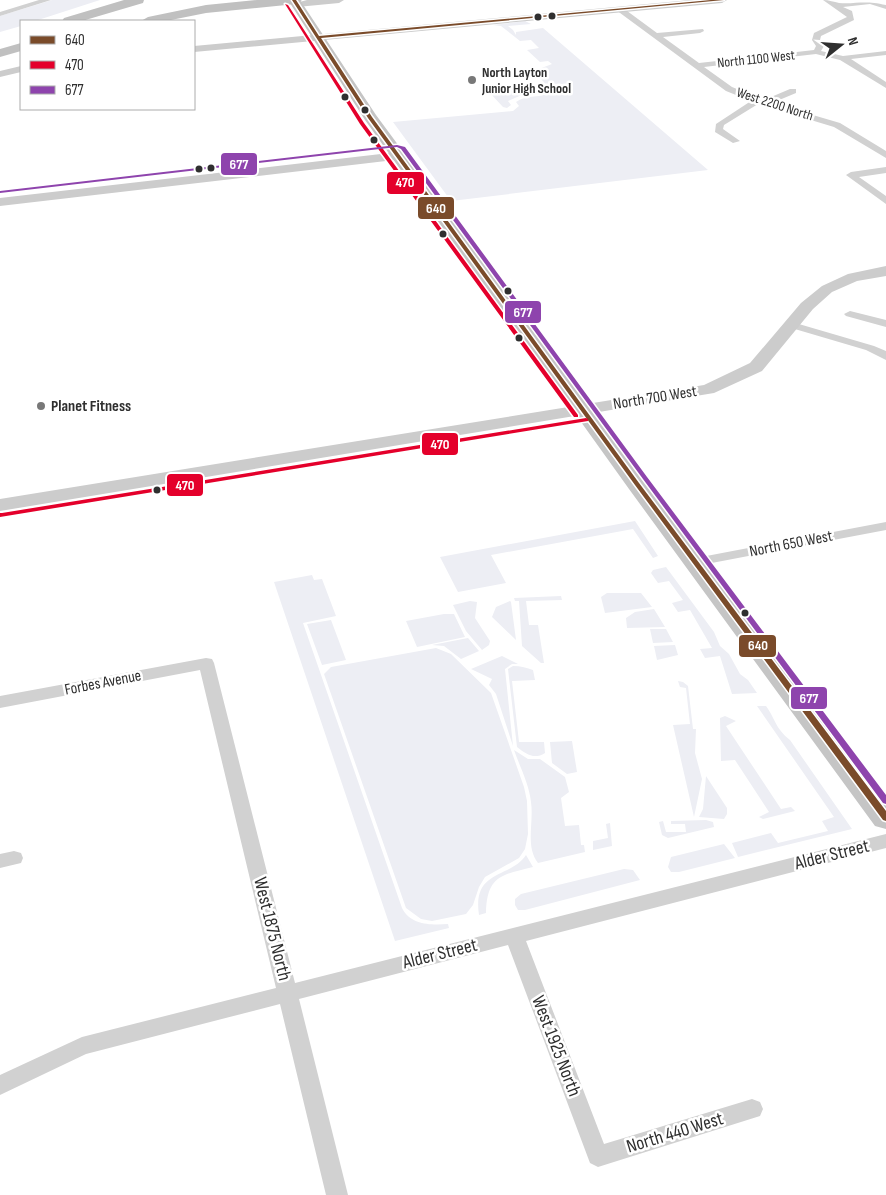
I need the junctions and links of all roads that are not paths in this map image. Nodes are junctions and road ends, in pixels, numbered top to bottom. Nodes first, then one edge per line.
1 (47, 0) edge
2 (114, 0) edge
3 (138, 0) edge
4 (339, 0) edge
5 (717, 0) edge
6 (827, 0) edge
7 (295, 1) edge
8 (151, 5) dead end
9 (837, 5) junction
10 (886, 6) edge
11 (620, 10) junction
12 (0, 14) edge
13 (65, 20) edge
14 (104, 20) edge
15 (153, 20) edge
16 (700, 31) dead end
17 (20, 36) edge
18 (655, 36) junction
19 (320, 37) junction
20 (0, 43) edge
21 (20, 46) edge
22 (195, 49) edge
23 (816, 52) junction
24 (0, 53) edge
25 (886, 53) edge
26 (20, 55) edge
27 (843, 58) junction
28 (0, 61) edge
29 (695, 66) junction
30 (20, 69) edge
31 (0, 74) edge
32 (886, 86) edge
33 (793, 90) dead end
34 (761, 102) junction
35 (736, 141) dead end
36 (886, 155) edge
37 (398, 156) junction
38 (886, 170) edge
39 (886, 201) edge
40 (0, 202) edge
41 (886, 271) edge
42 (850, 314) dead end
43 (886, 324) edge
44 (792, 326) junction
45 (886, 356) edge
46 (584, 410) junction
47 (0, 505) edge
48 (886, 526) edge
49 (696, 562) junction
50 (206, 663) joint
51 (0, 702) edge
52 (886, 818) edge
53 (886, 841) edge
54 (514, 936) junction
55 (288, 993) junction
56 (0, 1085) edge
57 (752, 1109) dead end
58 (598, 1156) joint
59 (337, 1195) edge

1 - 12 street
2 - 13 highway
3 - 13 highway
4 - 7 street
5 - 11 street
6 - 9 street
7 - 15 highway
7 - 19 main road
8 - 14 highway
9 - 10 street
9 - 23 street
11 - 18 street, West 2200 North
11 - 19 street
16 - 18 street
17 - 20 highway
18 - 29 street, West 2200 North
19 - 22 street
19 - 37 main road
21 - 24 highway
23 - 27 street, North 1100 West
23 - 29 street, North 1100 West
25 - 27 street
26 - 28 highway
27 - 32 street
29 - 34 street, West 2200 North
30 - 31 street
33 - 34 street
34 - 35 street
34 - 36 street, West 2200 North
37 - 40 street
37 - 46 main road
38 - 39 street
41 - 44 street, North 700 West
42 - 43 street
44 - 45 street
44 - 46 street, North 700 West
46 - 47 street, North 700 West
46 - 49 main road
48 - 49 street, North 650 West
49 - 52 main road
50 - 51 street, Forbes Avenue
50 - 55 street, West 1875 North
53 - 54 street, Alder Street
54 - 55 street, Alder Street
54 - 58 street, West 1925 North
55 - 56 street, Alder Street
55 - 59 street, West 1875 North
57 - 58 street, North 440 West

